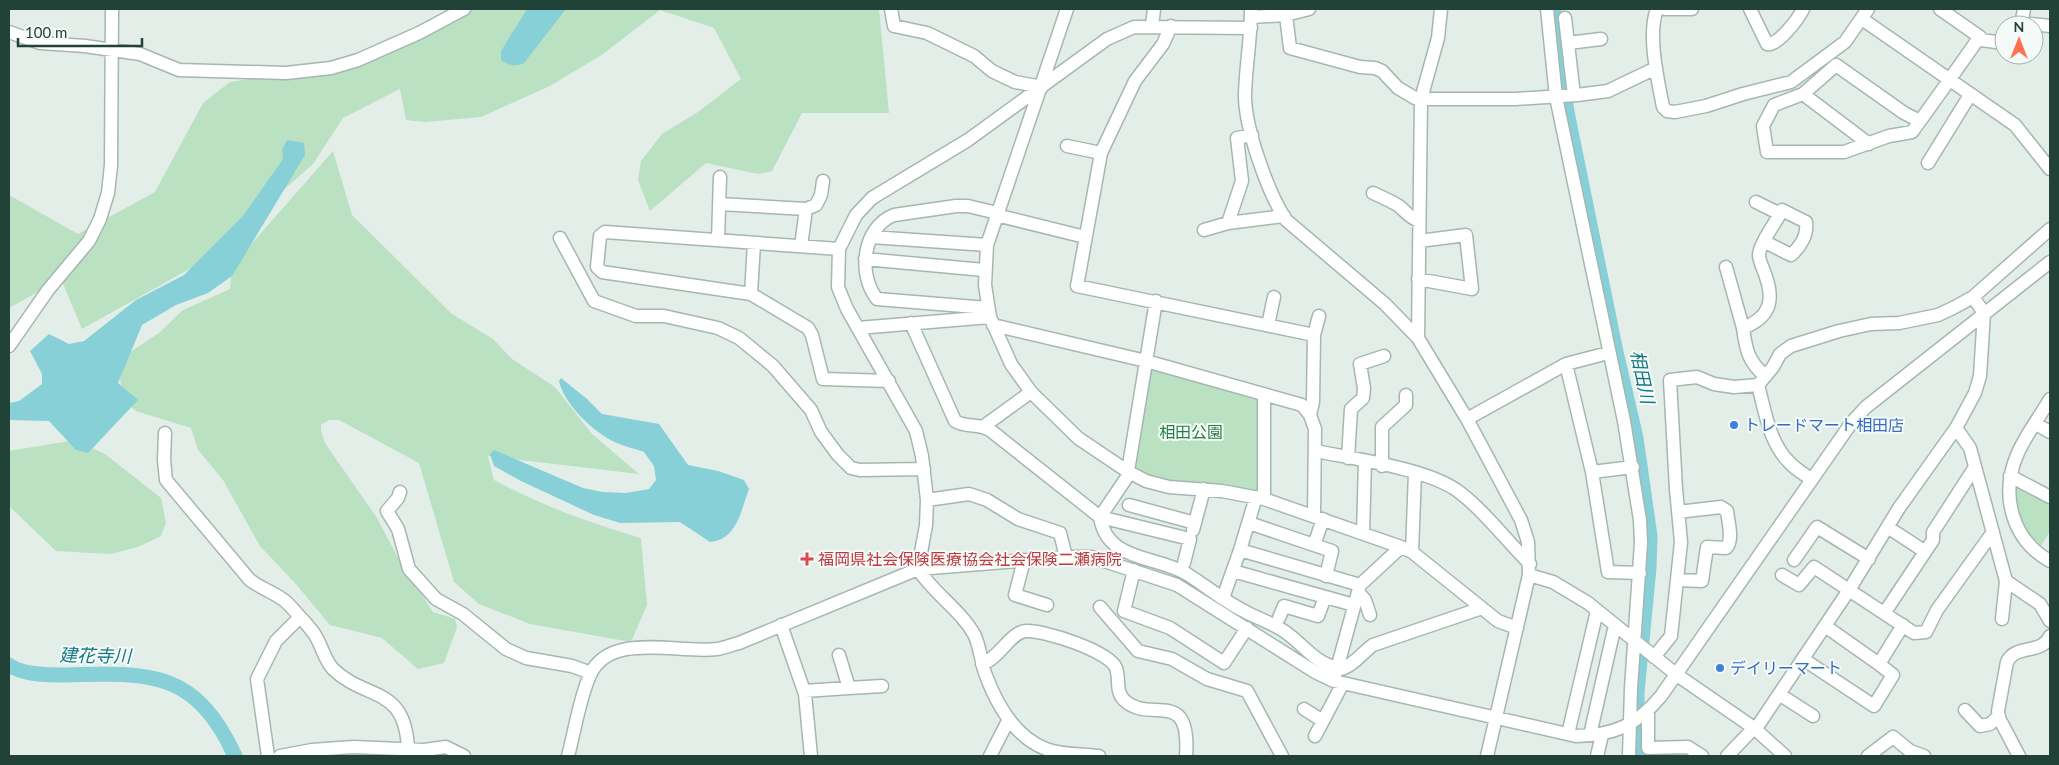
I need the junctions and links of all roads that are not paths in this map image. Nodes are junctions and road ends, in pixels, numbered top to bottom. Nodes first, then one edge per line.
1 (112, 9) edge
2 (464, 9) edge
3 (891, 9) edge
4 (1067, 9) edge
5 (1154, 9) edge
6 (1309, 9) edge
7 (1441, 9) edge
8 (1546, 9) edge
9 (1656, 9) edge
10 (1665, 9) edge
11 (1692, 9) edge
12 (1750, 9) edge
13 (1803, 9) edge
14 (1947, 11) edge
15 (1865, 14) edge
16 (1286, 15) junction
17 (1251, 18) edge
18 (1565, 18) dead end
19 (1152, 26) junction
20 (1171, 26) junction
21 (9, 32) edge
22 (1601, 39) dead end
23 (1981, 40) junction
24 (1994, 42) edge
25 (1568, 43) junction
26 (113, 50) junction
27 (1656, 68) junction
28 (1950, 80) junction
29 (1042, 88) junction
30 (1803, 94) junction
31 (1970, 95) junction
32 (1565, 96) junction
33 (1420, 99) junction
34 (1920, 121) junction
35 (1252, 135) junction
36 (1868, 144) junction
37 (1067, 146) dead end
38 (1101, 153) junction
39 (1928, 163) dead end
40 (2050, 169) edge
41 (720, 177) dead end
42 (824, 181) dead end
43 (1373, 193) dead end
44 (1756, 202) dead end
45 (719, 204) junction
46 (806, 209) junction
47 (997, 214) junction
48 (1780, 214) junction
49 (1284, 216) junction
50 (1419, 221) junction
51 (1228, 223) junction
52 (2050, 229) edge
53 (1204, 230) dead end
54 (872, 237) junction
55 (1085, 237) junction
56 (560, 238) dead end
57 (718, 240) junction
58 (1419, 241) junction
59 (1765, 242) junction
60 (754, 243) junction
61 (987, 245) junction
62 (801, 246) junction
63 (839, 249) junction
64 (865, 259) junction
65 (2050, 262) edge
66 (1726, 266) dead end
67 (984, 270) junction
68 (1418, 279) junction
69 (751, 294) junction
70 (1274, 298) dead end
71 (1973, 298) junction
72 (1156, 301) junction
73 (1984, 313) junction
74 (1319, 316) dead end
75 (990, 317) junction
76 (911, 323) junction
77 (1268, 325) junction
78 (858, 328) junction
79 (1743, 328) junction
80 (1314, 335) junction
81 (1418, 338) junction
82 (9, 346) edge
83 (1608, 353) junction
84 (1384, 356) dead end
85 (1146, 361) junction
86 (1566, 364) junction
87 (1762, 380) junction
88 (888, 382) junction
89 (1031, 392) junction
90 (1406, 395) dead end
91 (1264, 396) junction
92 (2050, 400) edge
93 (1310, 415) junction
94 (1467, 419) junction
95 (2036, 424) junction
96 (984, 426) junction
97 (1956, 428) junction
98 (2050, 432) edge
99 (165, 433) dead end
100 (1316, 451) junction
101 (1348, 458) junction
102 (1365, 462) junction
103 (1382, 466) junction
104 (1632, 467) junction
105 (1975, 467) junction
106 (924, 469) junction
107 (1127, 471) junction
108 (1592, 472) junction
109 (1415, 473) junction
110 (2010, 476) junction
111 (1811, 479) junction
112 (1204, 489) junction
113 (400, 492) dead end
114 (2050, 497) edge
115 (1260, 498) junction
116 (927, 500) junction
117 (1128, 505) dead end
118 (1678, 512) junction
119 (1100, 517) junction
120 (1319, 518) junction
121 (1195, 522) junction
122 (1249, 522) junction
123 (1889, 528) junction
124 (1993, 532) junction
125 (1363, 533) junction
126 (1190, 539) junction
127 (1314, 545) junction
128 (1240, 550) junction
129 (1407, 550) junction
130 (1924, 551) junction
131 (1066, 557) junction
132 (1869, 559) junction
133 (1024, 560) junction
134 (1794, 560) dead end
135 (2050, 561) edge
136 (1184, 563) dead end
137 (918, 569) junction
138 (1134, 570) junction
139 (1530, 570) junction
140 (1233, 571) junction
141 (1640, 573) junction
142 (1782, 575) dead end
143 (1326, 576) junction
144 (1677, 580) junction
145 (2006, 580) junction
146 (1359, 589) junction
147 (1849, 590) junction
148 (1325, 597) junction
149 (1223, 598) junction
150 (1047, 605) dead end
151 (1354, 605) junction
152 (1100, 606) dead end
153 (1482, 608) junction
154 (1597, 611) junction
155 (1885, 612) junction
156 (1370, 616) dead end
157 (300, 617) junction
158 (1279, 618) dead end
159 (2002, 619) dead end
160 (2050, 621) edge
161 (781, 625) junction
162 (1903, 625) junction
163 (1615, 626) junction
164 (1825, 626) junction
165 (1247, 628) junction
166 (1517, 628) junction
167 (2050, 636) edge
168 (1635, 642) junction
169 (1651, 654) junction
170 (839, 655) dead end
171 (1803, 659) junction
172 (982, 664) junction
173 (1879, 664) junction
174 (591, 673) junction
175 (1678, 675) junction
176 (1338, 677) junction
177 (882, 686) dead end
178 (849, 688) junction
179 (804, 691) junction
180 (1779, 694) junction
181 (1304, 709) dead end
182 (1964, 710) dead end
183 (1646, 713) junction
184 (1813, 716) dead end
185 (1999, 716) junction
186 (1009, 719) junction
187 (1495, 719) junction
188 (1323, 721) junction
189 (1630, 724) junction
190 (1755, 729) junction
191 (1568, 734) junction
192 (1596, 735) junction
193 (1315, 736) dead end
194 (408, 750) junction
195 (268, 756) edge
196 (280, 756) edge
197 (464, 756) edge
198 (568, 756) edge
199 (811, 756) edge
200 (990, 756) edge
201 (1099, 756) edge
202 (1186, 756) edge
203 (1282, 756) edge
204 (1487, 756) edge
205 (1596, 756) edge
206 (1629, 756) edge
207 (1702, 756) edge
208 (1727, 756) edge
209 (1785, 756) edge
210 (1868, 756) edge
211 (1924, 756) edge
212 (2019, 756) edge

1 - 26 street
2 - 26 street
3 - 29 street
4 - 29 street
5 - 19 street
6 - 16 street
7 - 33 street
8 - 32 street
9 - 27 street
10 - 11 street
12 - 13 street
14 - 23 street
15 - 27 street
15 - 28 street
16 - 17 street
16 - 33 street
17 - 20 street
17 - 35 street
18 - 25 street
19 - 20 street
19 - 29 street
20 - 38 street
21 - 26 street
22 - 25 street
23 - 24 street
23 - 28 street
25 - 32 street
26 - 82 street
27 - 32 street
28 - 31 street
28 - 34 street
29 - 47 street
29 - 63 street
30 - 34 street
30 - 36 street
30 - 36 street
31 - 39 street
31 - 40 street
32 - 33 street
32 - 83 street
33 - 50 street
34 - 36 street
35 - 49 street
35 - 51 street
37 - 38 street
38 - 55 street
41 - 45 street
42 - 46 street
43 - 50 street
44 - 48 street
45 - 46 street
45 - 57 street
46 - 62 street
47 - 54 street
47 - 55 street
47 - 61 street
48 - 59 street
48 - 59 street
49 - 51 street
49 - 81 street
50 - 58 street
51 - 53 street
52 - 71 street
54 - 61 street
54 - 64 street
55 - 72 street
56 - 106 street
57 - 60 street
57 - 69 street
58 - 68 street
58 - 68 street
59 - 79 street
60 - 62 street
60 - 69 street
61 - 67 street
62 - 63 street
63 - 78 street
64 - 67 street
64 - 75 street
65 - 73 street
66 - 79 street
67 - 75 street
68 - 81 street
69 - 88 street
70 - 77 street
71 - 73 street
71 - 87 street
72 - 77 street
72 - 85 street
73 - 97 street
73 - 111 street
74 - 80 street
75 - 76 street
75 - 85 street
75 - 89 street
76 - 78 street
76 - 96 street
77 - 80 street
78 - 88 street
79 - 87 street
80 - 93 street
81 - 94 street
83 - 86 street
83 - 104 street
84 - 101 street
85 - 91 street
85 - 107 street
86 - 94 street
86 - 108 street
87 - 111 street
87 - 118 street
88 - 106 street
89 - 96 street
89 - 107 street
90 - 103 street
91 - 93 street
91 - 115 street
92 - 95 street
93 - 100 street
94 - 139 street
95 - 98 street
95 - 110 street
96 - 119 street
97 - 105 street
97 - 123 street
99 - 157 street
100 - 101 street
100 - 120 street
101 - 102 street
102 - 103 street
102 - 125 street
103 - 109 street
104 - 108 street
104 - 141 street
105 - 124 street
105 - 130 street
106 - 116 street
107 - 112 street
107 - 119 street
108 - 141 street
109 - 129 street
109 - 139 street
110 - 114 street
110 - 135 street
111 - 175 street
112 - 115 street
112 - 121 street
113 - 174 street
115 - 120 street
115 - 122 street
116 - 131 street
116 - 137 street
117 - 121 street
118 - 144 street
118 - 144 street
119 - 126 street
119 - 149 street
120 - 125 street
120 - 127 street
121 - 126 street
122 - 127 street
122 - 128 street
123 - 130 street
123 - 132 street
124 - 145 street
124 - 162 street
125 - 129 street
126 - 136 street
127 - 143 street
128 - 140 street
128 - 143 street
129 - 146 street
129 - 153 street
130 - 155 street
131 - 133 street
131 - 138 street
132 - 134 street
132 - 147 street
133 - 137 street
133 - 150 street
137 - 161 street
137 - 172 street
138 - 165 street
138 - 165 street
139 - 154 street
139 - 166 street
140 - 148 street
140 - 149 street
141 - 168 street
142 - 147 street
143 - 146 street
144 - 169 street
145 - 159 street
145 - 160 street
146 - 151 street
146 - 156 street
147 - 155 street
147 - 164 street
148 - 151 street
148 - 158 street
149 - 176 street
151 - 176 street
152 - 203 street
153 - 166 street
153 - 176 street
154 - 163 street
154 - 191 street
155 - 162 street
157 - 194 street
157 - 195 street
161 - 174 street
161 - 179 street
162 - 173 street
163 - 168 street
163 - 192 street
164 - 171 street
164 - 173 street
165 - 176 street
166 - 187 street
167 - 185 street
168 - 169 street
168 - 189 street
169 - 175 street
170 - 178 street
171 - 173 street
171 - 180 street
172 - 186 street
172 - 202 street
174 - 198 street
175 - 183 street
175 - 190 street
176 - 187 street
176 - 188 street
177 - 178 street
178 - 179 street
179 - 199 street
180 - 184 street
180 - 190 street
181 - 188 street
182 - 185 street
183 - 189 street
183 - 207 street
185 - 212 street
186 - 200 street
186 - 201 street
187 - 191 street
187 - 204 street
188 - 193 street
189 - 192 street
189 - 206 street
190 - 208 street
190 - 209 street
191 - 192 street
192 - 205 street
194 - 196 street
194 - 197 street
210 - 211 street

